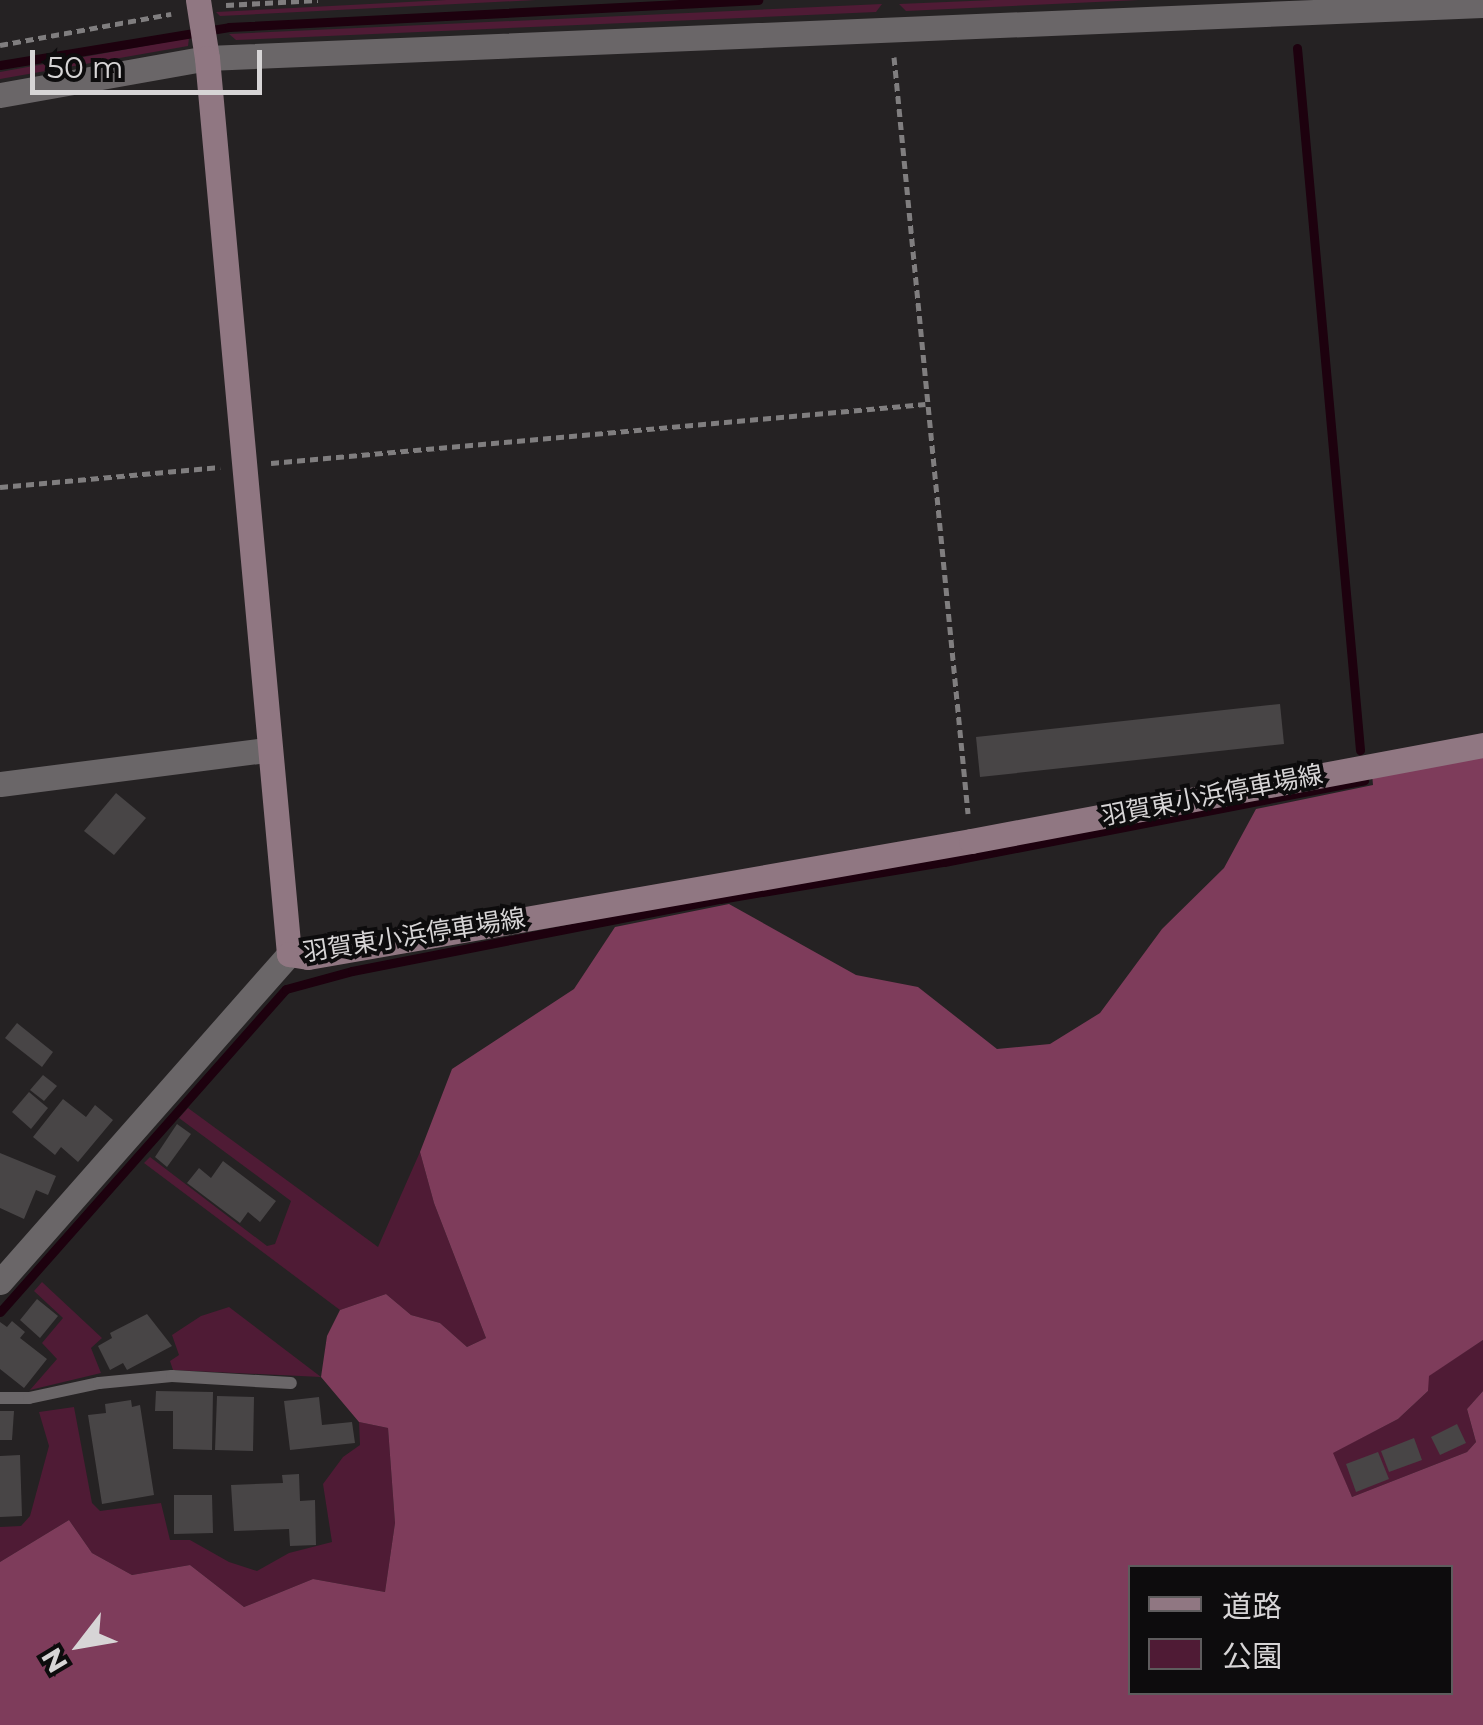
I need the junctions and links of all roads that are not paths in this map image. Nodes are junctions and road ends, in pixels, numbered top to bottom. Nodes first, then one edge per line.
1 (1483, 5) edge
2 (202, 24) edge
3 (0, 95) edge
4 (1483, 745) edge
5 (268, 750) junction
6 (0, 784) edge
7 (289, 954) junction
8 (0, 1282) edge
9 (292, 1382) dead end
10 (0, 1398) edge

1 - 2 street
2 - 3 street
2 - 5 main road, 羽賀東小浜停車場線
4 - 7 main road, 羽賀東小浜停車場線
5 - 6 street
5 - 7 main road, 羽賀東小浜停車場線
7 - 8 street
9 - 10 lane

